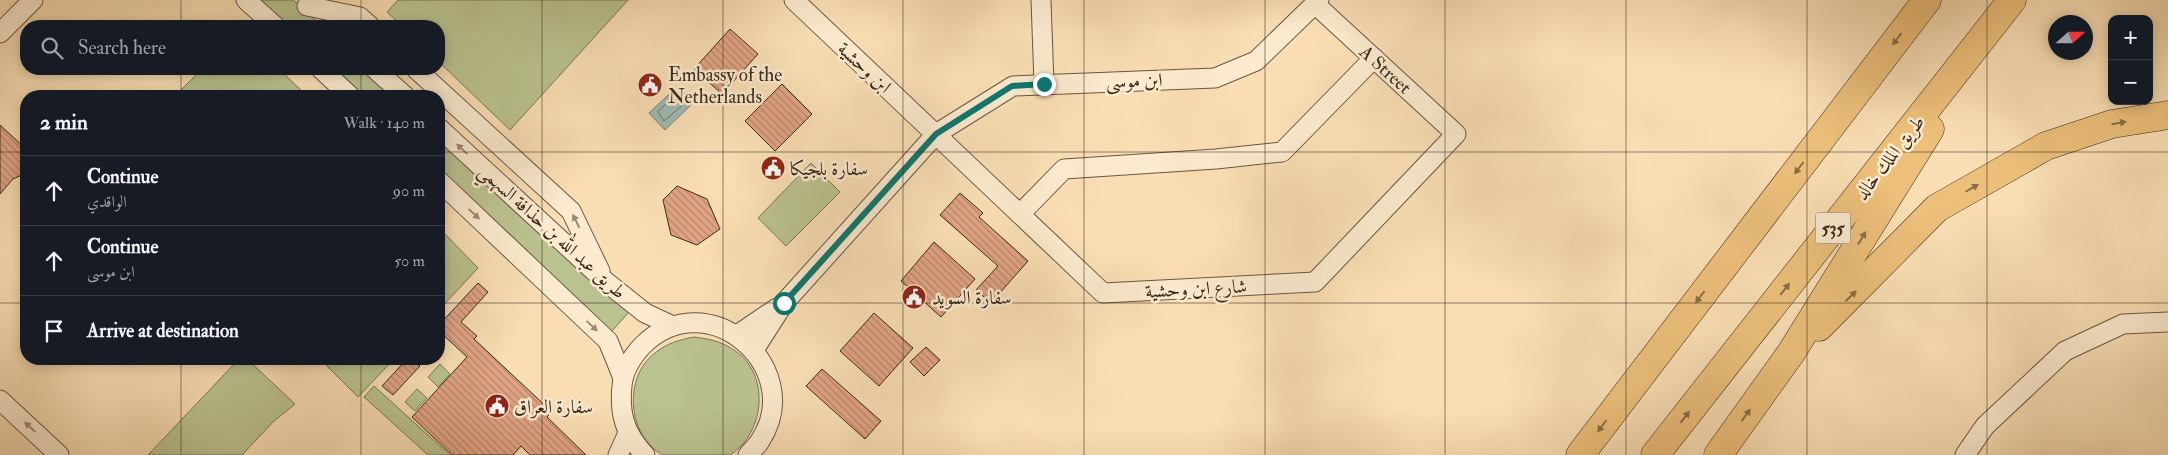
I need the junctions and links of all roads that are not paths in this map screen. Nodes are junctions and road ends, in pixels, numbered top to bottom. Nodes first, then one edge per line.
1 (33, 0) edge
2 (246, 0) edge
3 (794, 0) edge
4 (1041, 0) edge
5 (1927, 0) edge
6 (1317, 2) edge
7 (303, 3) edge
8 (2007, 6) edge
9 (268, 20) edge
10 (322, 20) edge
11 (363, 20) edge
12 (0, 33) edge
13 (1374, 58) junction
14 (327, 75) edge
15 (382, 75) edge
16 (423, 75) edge
17 (1044, 84) junction
18 (343, 90) edge
19 (398, 90) edge
20 (439, 90) edge
21 (445, 96) edge
22 (2168, 114) edge
23 (445, 134) edge
24 (936, 134) junction
25 (1456, 134) joint
26 (445, 187) edge
27 (1020, 214) junction
28 (605, 281) junction
29 (784, 303) junction
30 (2168, 322) edge
31 (673, 326) junction
32 (738, 335) junction
33 (754, 350) junction
34 (1790, 353) junction
35 (623, 378) junction
36 (0, 400) edge
37 (628, 433) junction
38 (59, 455) edge
39 (618, 455) edge
40 (645, 455) edge
41 (748, 455) edge
42 (1580, 455) edge
43 (1655, 455) edge
44 (1718, 455) edge
45 (1965, 455) edge

1 - 12 street
2 - 9 street
3 - 24 street, ابن وحشية
4 - 17 street
5 -> 42 highway
6 - 13 street, A Street
6 - 17 street, ابن موسى
7 - 10 street
7 - 11 street
34 -> 8 highway
43 -> 8 highway, طريق الملك خالد / 535
13 - 25 street, A Street
13 - 27 street
14 - 18 street
15 - 19 street
20 -> 16 street
17 - 24 street, ابن موسى
28 -> 21 street
34 -> 22 highway
28 -> 23 street, طريق عبد الله بن حذافة السهمي
24 - 27 street, شارع ابن وحشية
24 - 29 street, ابن موسى
25 - 27 street, شارع ابن وحشية
26 -> 35 street
28 - 31 street, طريق عبد الله بن حذافة السهمي
29 - 32 street
29 - 33 street
30 - 45 street
31 - 32 street
31 - 35 street
32 - 33 street
33 - 41 street
44 -> 34 highway
35 - 37 street
38 -> 36 street
37 - 39 street
37 - 40 street

